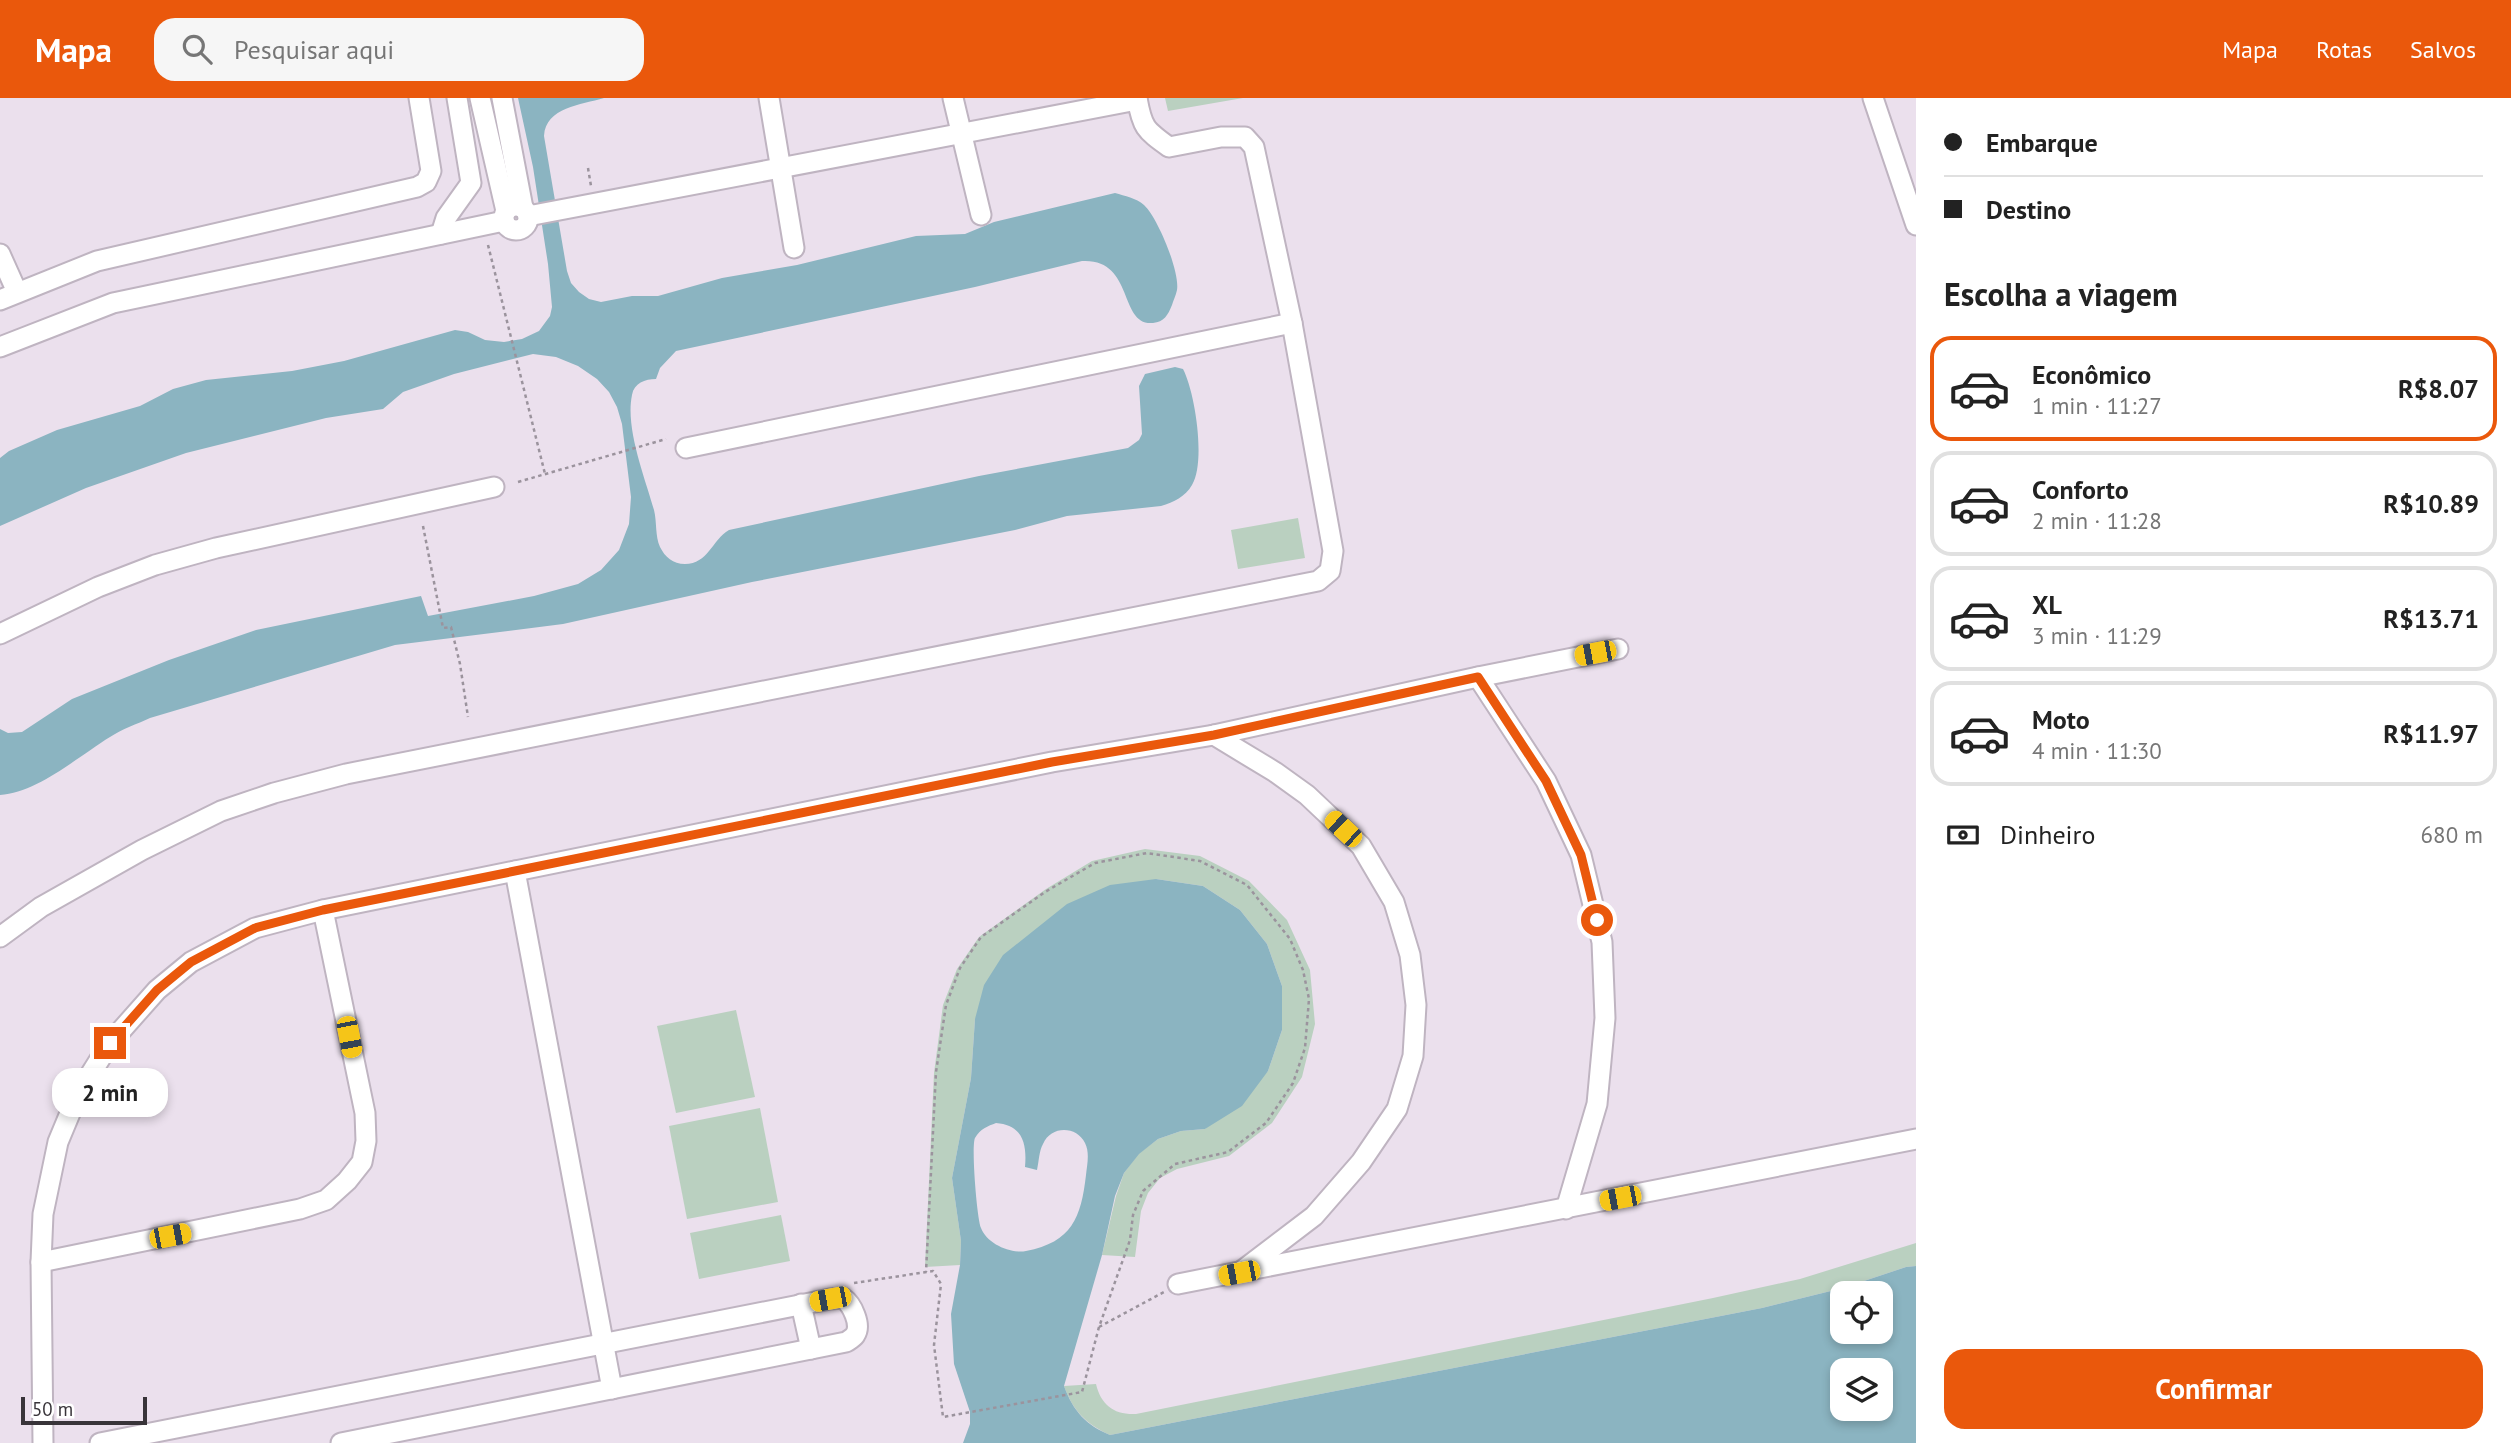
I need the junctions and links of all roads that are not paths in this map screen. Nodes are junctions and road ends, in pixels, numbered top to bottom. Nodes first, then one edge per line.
1 (419, 98) edge
2 (457, 98) edge
3 (480, 98) edge
4 (502, 98) edge
5 (769, 98) edge
6 (953, 98) edge
7 (1873, 98) edge
8 (1137, 99) edge
9 (961, 134) junction
10 (780, 168) junction
11 (519, 214) junction
12 (981, 215) dead end
13 (1916, 225) edge
14 (442, 234) junction
15 (794, 248) dead end
16 (0, 254) edge
17 (8, 296) edge
18 (1292, 323) junction
19 (0, 347) edge
20 (685, 448) dead end
21 (494, 486) dead end
22 (0, 634) edge
23 (1618, 649) dead end
24 (1478, 677) junction
25 (1214, 735) junction
26 (515, 871) junction
27 (323, 910) junction
28 (0, 937) edge
29 (1916, 1139) edge
30 (1566, 1209) junction
31 (41, 1262) junction
32 (1239, 1273) junction
33 (1178, 1284) road end
34 (801, 1304) junction
35 (604, 1343) junction
36 (811, 1349) junction
37 (612, 1388) junction
38 (43, 1443) edge
39 (100, 1443) edge
40 (341, 1443) edge

1 - 17 street
2 - 14 street
3 - 11 street
4 - 11 street
5 - 10 street
6 - 9 street
7 - 13 street
8 - 9 street
8 - 18 street
9 - 10 street
9 - 12 street
10 - 11 street
10 - 15 street
11 - 14 street
14 - 19 street
16 - 17 street
18 - 20 street
18 - 28 street
21 - 22 street
23 - 24 street
24 - 25 street
24 - 30 street
25 - 26 street
25 - 32 street
26 - 27 street
26 - 35 street
27 - 31 street
27 - 31 street
29 - 30 street
30 - 32 street
31 - 38 street
32 - 33 street
34 - 35 street
34 - 36 street
34 - 36 street
35 - 37 street
35 - 39 street
36 - 37 street
37 - 40 street

